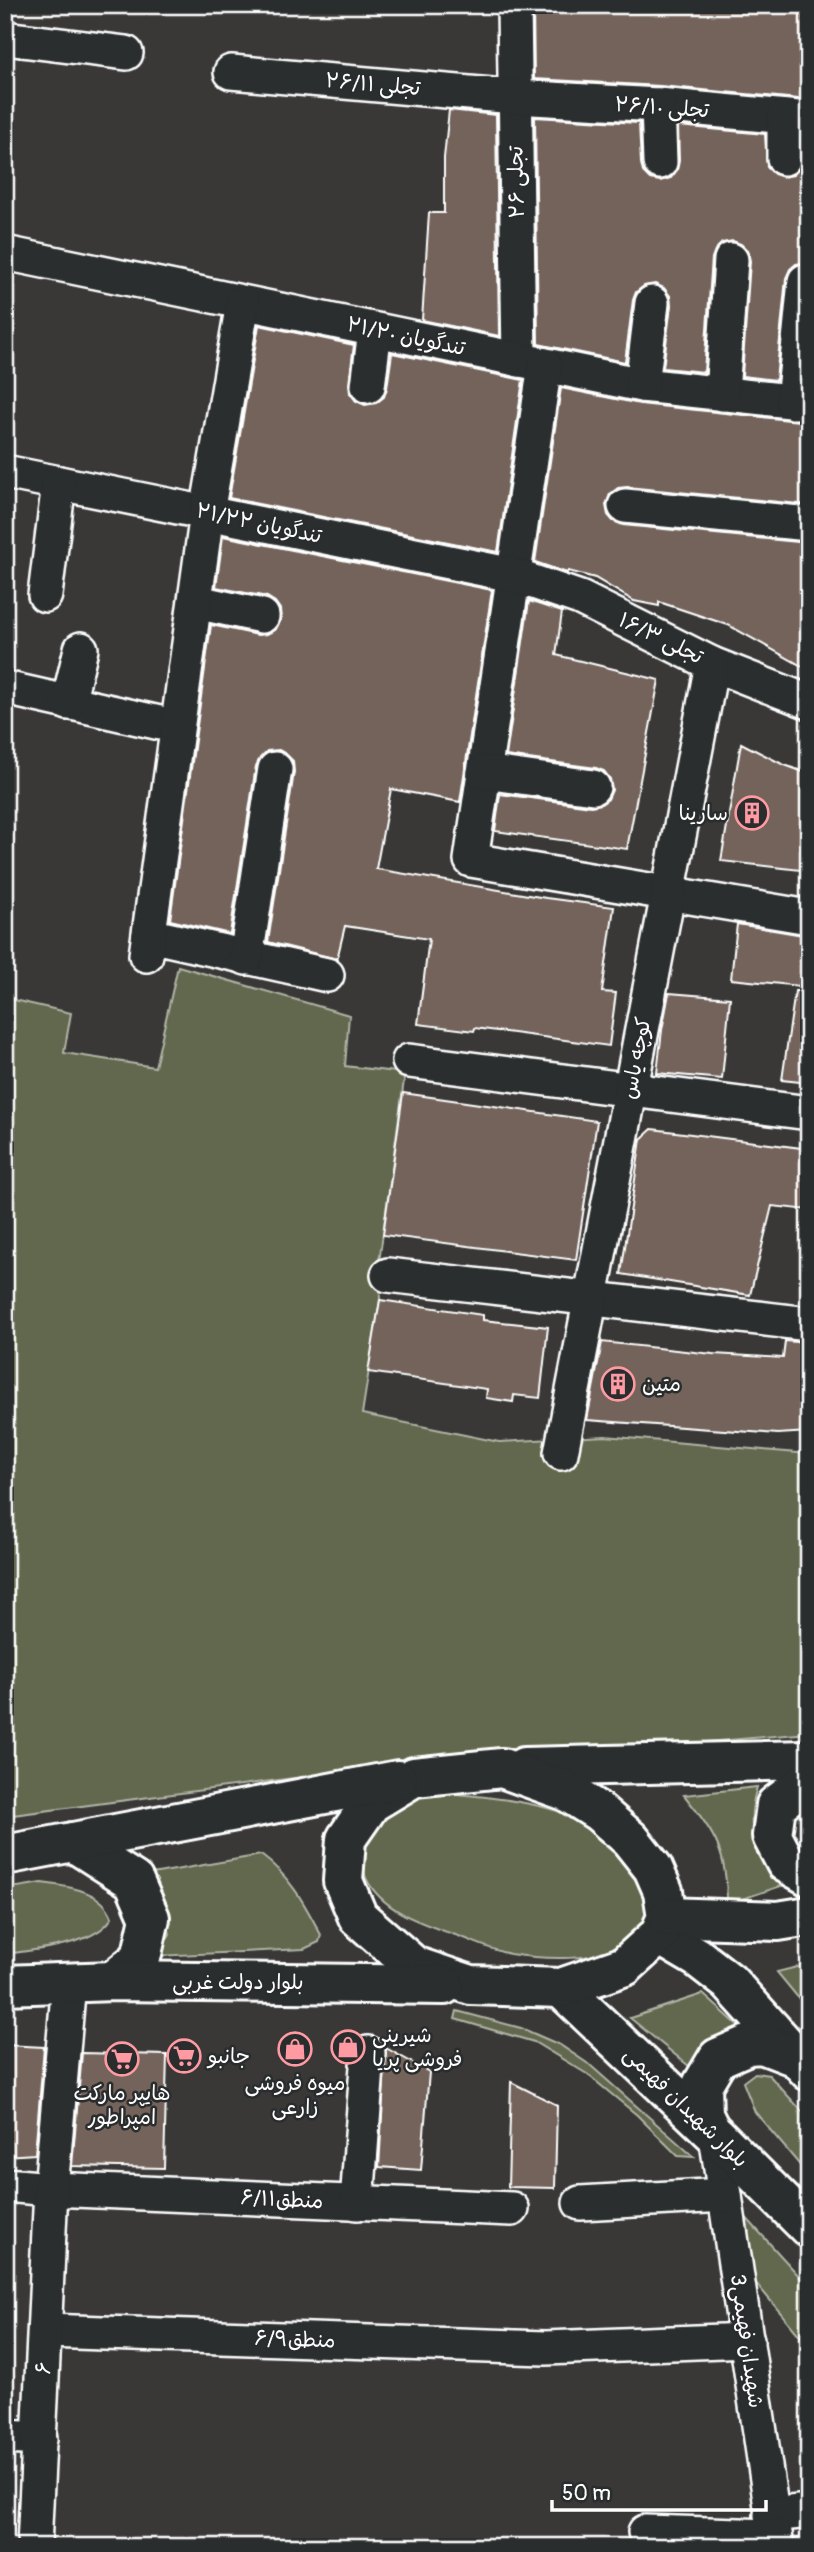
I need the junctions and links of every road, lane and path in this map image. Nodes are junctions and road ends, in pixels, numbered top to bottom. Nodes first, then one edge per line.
1 (514, 5) edge
2 (5, 38) edge
3 (126, 52) dead end
4 (232, 72) dead end
5 (515, 97) junction
6 (658, 105) junction
7 (796, 118) edge
8 (784, 158) dead end
9 (660, 162) dead end
10 (5, 253) edge
11 (731, 260) dead end
12 (805, 281) dead end
13 (243, 303) junction
14 (652, 303) dead end
15 (375, 330) junction
16 (532, 362) junction
17 (642, 385) junction
18 (368, 386) dead end
19 (722, 394) junction
20 (801, 402) edge
21 (5, 472) edge
22 (59, 483) junction
23 (625, 506) dead end
24 (207, 513) junction
25 (809, 524) edge
26 (513, 575) junction
27 (46, 596) dead end
28 (197, 602) junction
29 (262, 616) dead end
30 (81, 649) dead end
31 (712, 664) junction
32 (5, 688) edge
33 (809, 702) edge
34 (68, 703) junction
35 (160, 723) dead end
36 (275, 769) dead end
37 (484, 772) junction
38 (593, 788) dead end
39 (669, 894) junction
40 (809, 917) edge
41 (246, 958) junction
42 (327, 975) dead end
43 (409, 1061) dead end
44 (630, 1091) junction
45 (809, 1114) edge
46 (388, 1275) dead end
47 (590, 1300) junction
48 (809, 1324) edge
49 (561, 1453) dead end
50 (809, 1760) edge
51 (502, 1768) junction
52 (414, 1777) junction
53 (809, 1780) edge
54 (73, 1842) junction
55 (5, 1855) edge
56 (809, 1876) edge
57 (809, 1916) edge
58 (663, 1926) junction
59 (113, 1981) junction
60 (69, 1982) junction
61 (5, 1985) edge
62 (471, 1985) junction
63 (561, 1988) junction
64 (368, 2053) dead end
65 (802, 2064) edge
66 (713, 2132) junction
67 (5, 2185) edge
68 (51, 2189) junction
69 (725, 2195) junction
70 (357, 2203) junction
71 (580, 2203) dead end
72 (512, 2209) dead end
73 (809, 2228) edge
74 (44, 2331) junction
75 (747, 2340) junction
76 (5, 2437) edge
77 (40, 2439) junction
78 (809, 2511) edge
79 (645, 2532) dead end
80 (774, 2533) edge
81 (34, 2547) edge

1 - 5 street, ۲۶ تجلی
2 - 3 street
4 - 5 street, ۲۶/۱۱ تجلی
5 - 6 street, ۲۶/۱۰ تجلی
5 - 16 street, ۲۶ تجلی
6 - 7 street, ۲۶/۱۰ تجلی
6 - 9 street
7 - 8 street
10 - 13 street, ۲۱/۲۰ تندگویان
11 - 19 street
12 - 20 street
13 - 15 street, ۲۱/۲۰ تندگویان
13 - 24 street
14 - 17 street
15 - 16 street, ۲۱/۲۰ تندگویان
15 - 18 street
16 - 17 street, ۲۱/۲۰ تندگویان
16 - 26 street, ۲۶ تجلی
17 - 19 street, ۲۱/۲۰ تندگویان
19 - 20 street, ۲۱/۲۰ تندگویان
21 - 22 street, ۲۱/۲۲ تندگویان
22 - 24 street, ۲۱/۲۲ تندگویان
22 - 27 street
23 - 25 street
24 - 26 street, ۲۱/۲۲ تندگویان
24 - 28 street
26 - 31 street, ۱۶/۳ تجلی
26 - 37 street, ۲۶ تجلی
28 - 29 street
28 - 41 street
30 - 34 street
31 - 33 street, ۱۶/۳ تجلی
31 - 39 street, کوچه یاس
32 - 34 street
34 - 35 street
36 - 41 street
37 - 38 street
37 - 39 street, ۲۶ تجلی
39 - 40 street
39 - 44 street, کوچه یاس
41 - 42 street
43 - 44 street
44 - 45 street
44 - 47 street, کوچه یاس
46 - 47 street
47 - 48 street
47 - 49 street, کوچه یاس
50 - 51 main road
51 - 52 main road
51 - 58 main road
52 - 54 main road
52 - 62 main road
53 - 56 main road
54 - 55 main road
54 - 59 main road
57 - 58 main road
58 - 63 main road
58 - 65 main road
59 - 60 main road, بلوار دولت غربی
59 - 62 main road, بلوار دولت غربی
60 - 61 main road, بلوار دولت غربی
60 - 68 street, ۶
62 - 63 main road, بلوار دولت غربی
63 - 66 main road, بلوار شهیدان فهیمی
64 - 70 street
65 - 66 main road
66 - 69 street, 3شهیدان فهیمی
66 - 73 main road, بلوار شهیدان فهیمی
67 - 68 street, منطق۶/۱۱
68 - 70 street, منطق۶/۱۱
68 - 74 street, ۶
69 - 71 street
69 - 75 street, 3شهیدان فهیمی
70 - 72 street, منطق۶/۱۱
74 - 75 street, منطق۶/۹
74 - 77 street, ۶
75 - 80 street, 3شهیدان فهیمی
76 - 77 street
77 - 81 street, ۶
78 - 80 street
79 - 80 street

